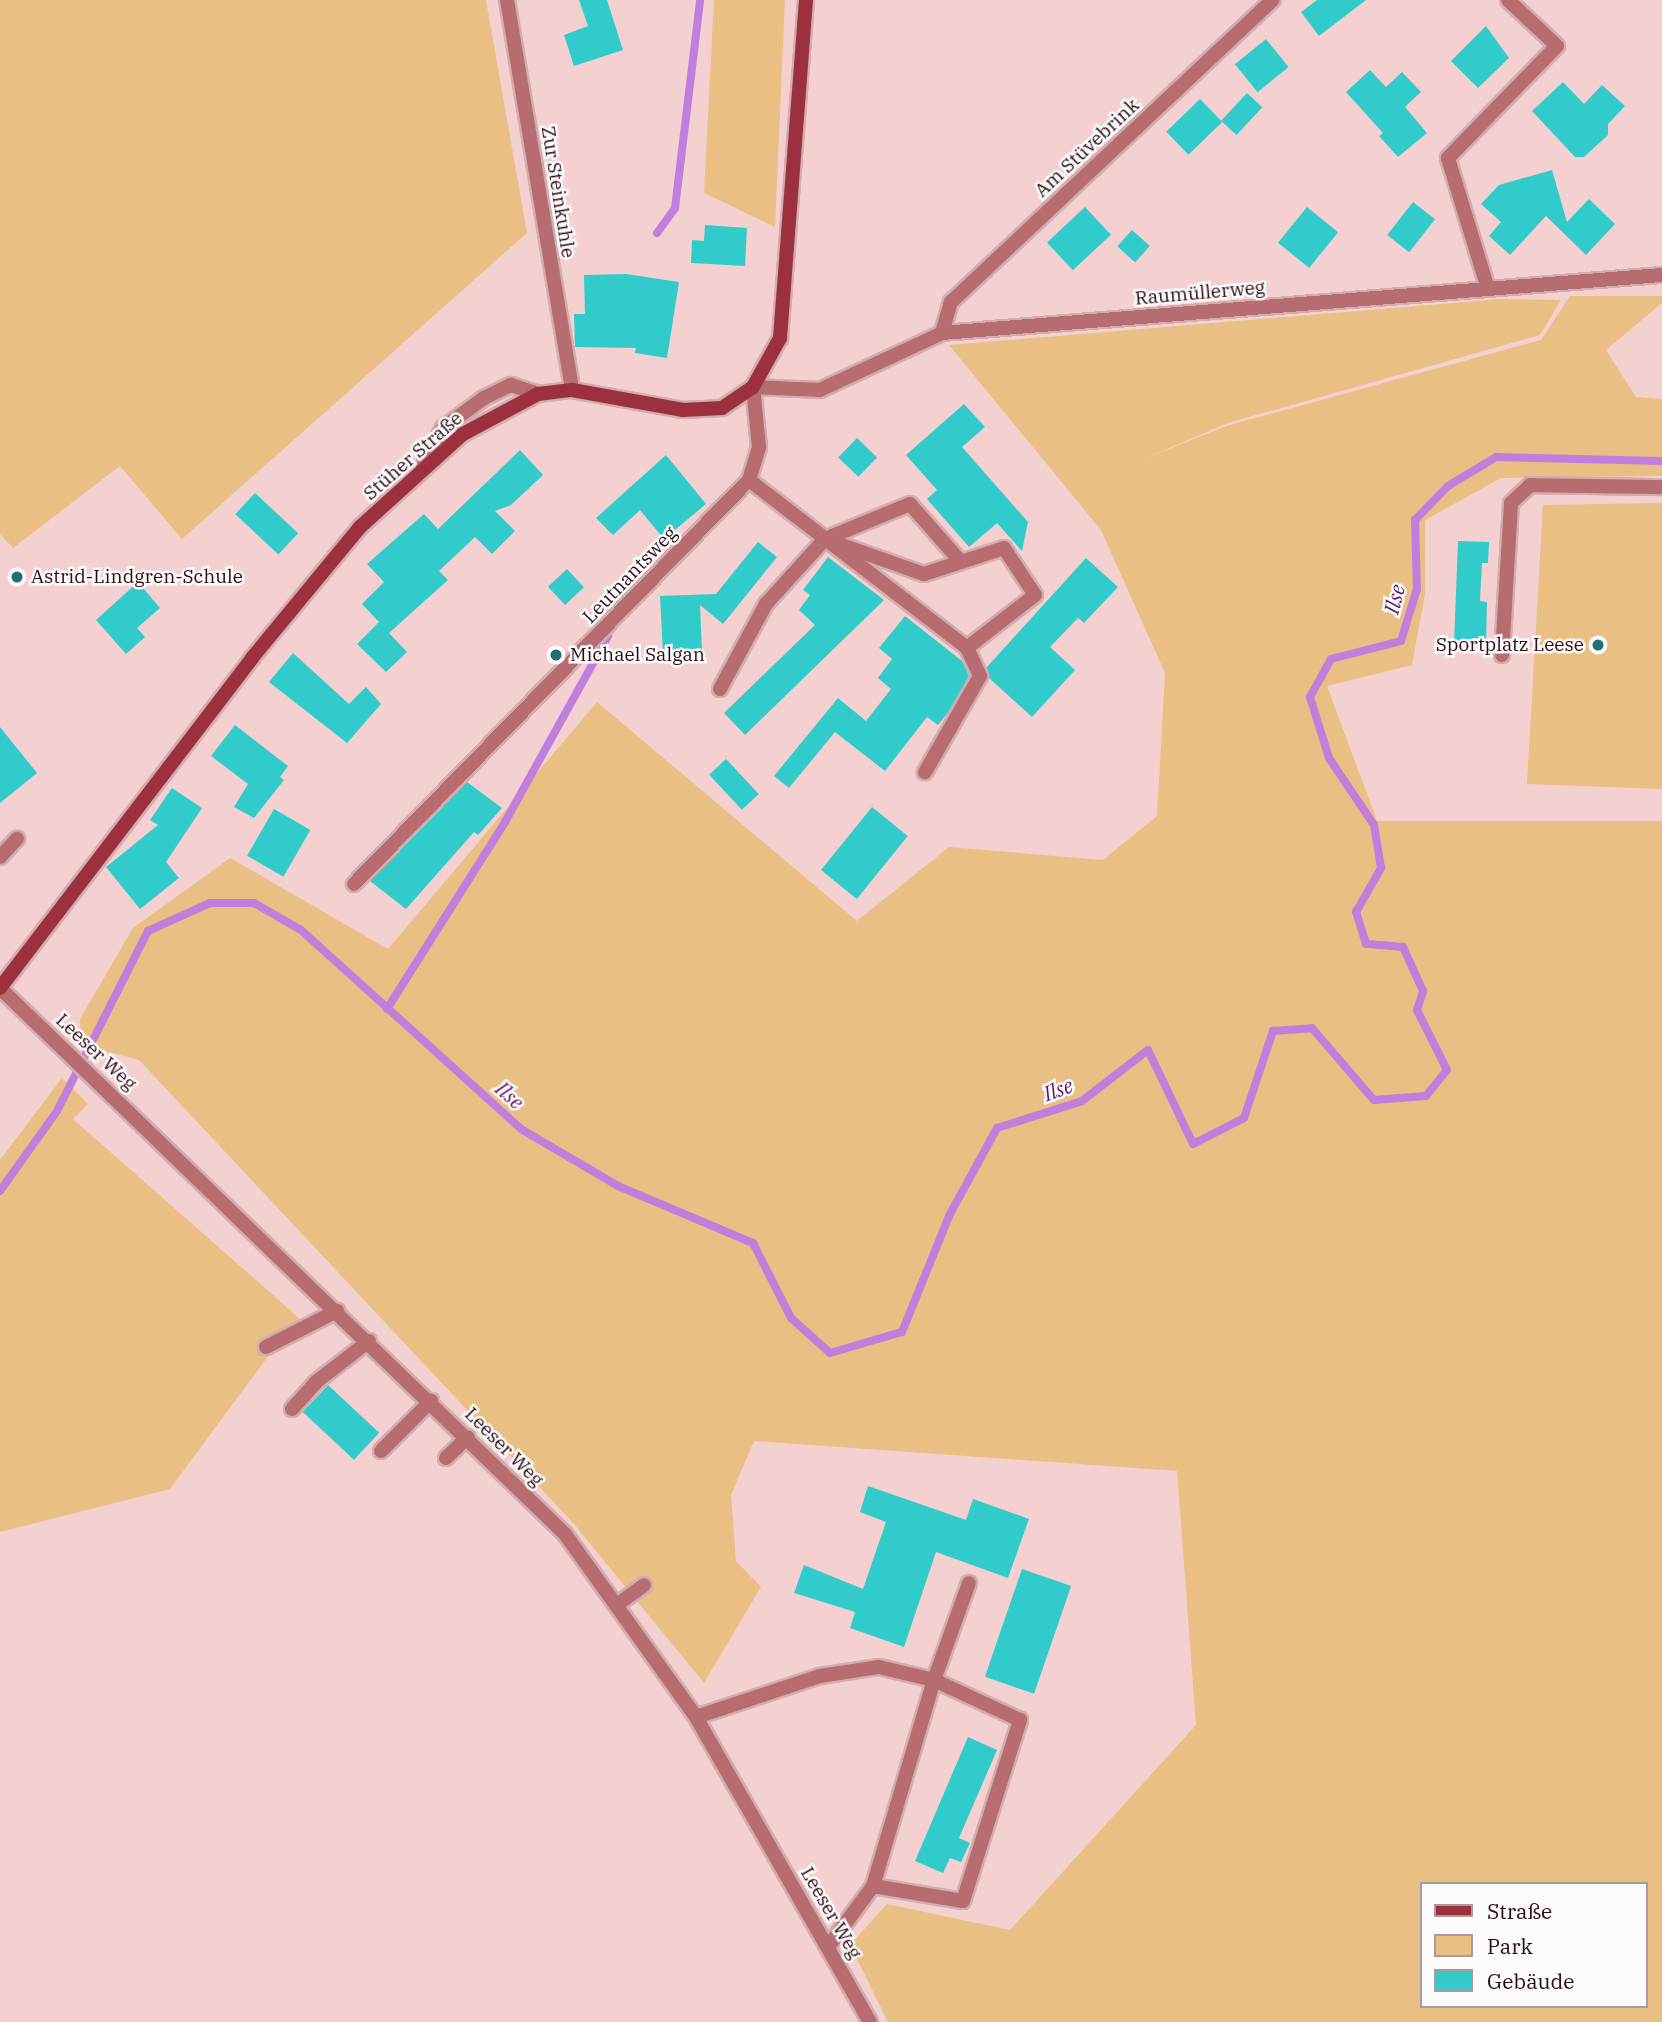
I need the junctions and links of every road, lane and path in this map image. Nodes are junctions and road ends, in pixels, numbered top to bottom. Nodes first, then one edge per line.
1 (507, 0) edge
2 (806, 0) edge
3 (1273, 0) edge
4 (1508, 0) edge
5 (1662, 275) edge
6 (1488, 289) junction
7 (942, 333) junction
8 (753, 387) junction
9 (572, 390) junction
10 (749, 480) junction
11 (1662, 487) edge
12 (825, 539) junction
13 (961, 562) junction
14 (967, 648) junction
15 (1502, 655) dead end
16 (720, 689) dead end
17 (925, 772) dead end
18 (17, 839) dead end
19 (0, 857) edge
20 (354, 884) dead end
21 (0, 988) edge
22 (337, 1311) junction
23 (369, 1341) junction
24 (266, 1347) dead end
25 (431, 1401) junction
26 (292, 1409) dead end
27 (468, 1437) junction
28 (382, 1451) dead end
29 (446, 1458) dead end
30 (969, 1583) dead end
31 (644, 1585) dead end
32 (618, 1604) junction
33 (934, 1680) junction
34 (696, 1717) junction
35 (873, 1886) junction
36 (828, 1947) junction
37 (870, 2022) edge

1 - 9 street, Zur Steinkuhle
2 - 8 main road, Stüher Straße
3 - 7 street, Am Stüvebrink
4 - 6 street
5 - 6 street, Raumüllerweg
6 - 7 street, Raumüllerweg
7 - 8 street, Raumüllerweg
8 - 9 main road, Stüher Straße
8 - 10 street, Leutnantsweg
9 - 21 main road, Stüher Straße
10 - 12 street
10 - 20 street, Leutnantsweg
11 - 15 street
12 - 13 street
12 - 13 street
12 - 14 street
12 - 16 street
13 - 14 street
14 - 17 street
18 - 19 street
21 - 22 street, Leeser Weg
22 - 23 street, Leeser Weg
22 - 24 street
23 - 25 street, Leeser Weg
23 - 26 street
25 - 27 street, Leeser Weg
25 - 28 street
27 - 29 street
27 - 32 street, Leeser Weg
30 - 33 street
31 - 32 street
32 - 34 street, Leeser Weg
33 - 34 street
33 - 35 street
33 - 35 street
34 - 36 street, Leeser Weg
35 - 36 street
36 - 37 street, Leeser Weg

